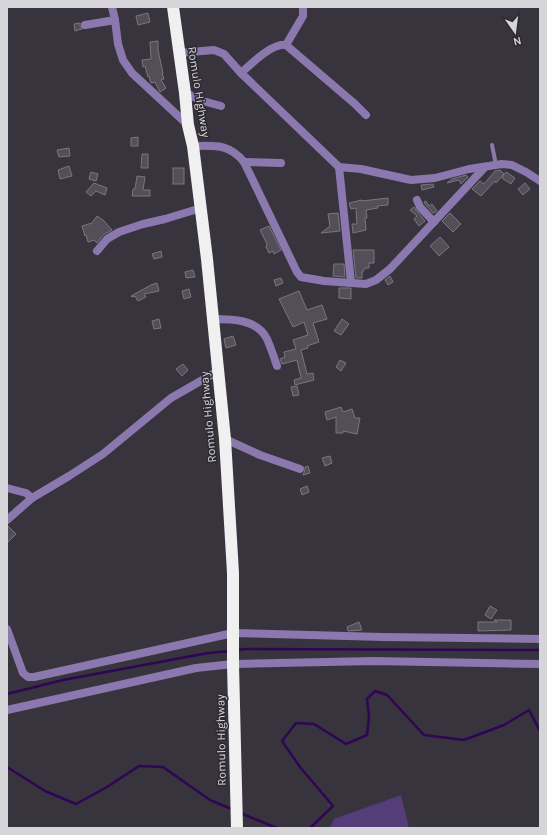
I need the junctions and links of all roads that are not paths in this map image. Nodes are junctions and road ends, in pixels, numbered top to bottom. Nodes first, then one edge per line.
1 (112, 7) edge
2 (173, 7) edge
3 (303, 7) edge
4 (115, 20) junction
5 (85, 24) dead end
6 (286, 45) junction
7 (179, 53) junction
8 (241, 73) junction
9 (185, 93) junction
10 (221, 106) dead end
11 (366, 115) dead end
12 (188, 125) junction
13 (492, 145) dead end
14 (193, 146) junction
15 (244, 162) junction
16 (281, 163) dead end
17 (496, 165) junction
18 (485, 166) junction
19 (340, 167) junction
20 (540, 181) edge
21 (417, 200) dead end
22 (201, 208) junction
23 (434, 222) junction
24 (97, 251) dead end
25 (351, 282) junction
26 (213, 319) junction
27 (277, 366) dead end
28 (218, 370) junction
29 (225, 439) junction
30 (300, 470) dead end
31 (7, 488) edge
32 (32, 498) junction
33 (7, 520) edge
34 (7, 629) edge
35 (233, 635) junction
36 (540, 639) edge
37 (233, 663) junction
38 (540, 664) edge
39 (7, 710) edge
40 (237, 828) edge

1 - 4 street
2 - 7 highway, Romulo Highway
3 - 6 street
4 - 5 street
4 - 12 street
6 - 8 street
6 - 11 street
7 - 8 street
7 - 9 highway, Romulo Highway
8 - 19 street
9 - 10 street
9 - 12 highway, Romulo Highway
12 - 14 highway, Romulo Highway
13 - 17 lane
14 - 15 street
14 - 22 highway, Romulo Highway
15 - 16 street
15 - 25 street
17 - 18 street
17 - 20 street
18 - 19 street
18 - 23 street
19 - 25 street
21 - 23 street
22 - 24 street
22 - 26 highway, Romulo Highway
23 - 25 street
26 - 27 street
26 - 28 highway, Romulo Highway
28 - 29 highway, Romulo Highway
28 - 32 street
29 - 30 street
29 - 35 highway, Romulo Highway
31 - 32 street
32 - 33 street
34 - 35 street
35 - 36 street
35 - 37 highway, Romulo Highway
37 - 38 street
37 - 39 street
37 - 40 highway, Romulo Highway

